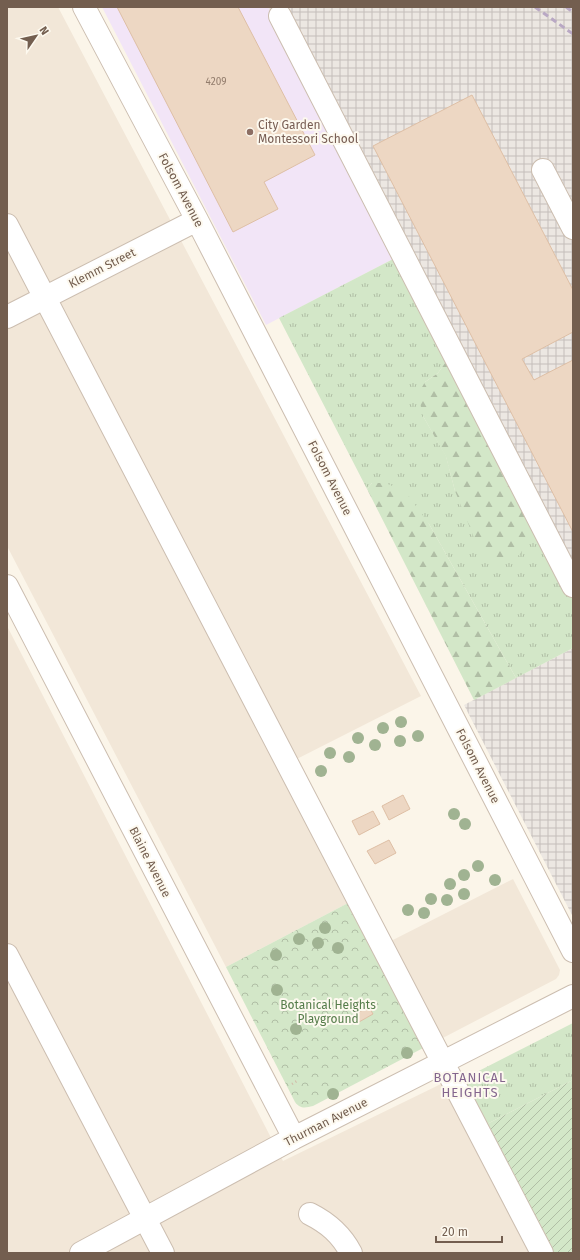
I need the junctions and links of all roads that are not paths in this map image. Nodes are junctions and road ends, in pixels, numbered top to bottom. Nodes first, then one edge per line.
1 (84, 7) edge
2 (280, 16) dead end
3 (543, 170) dead end
4 (197, 220) junction
5 (7, 225) edge
6 (573, 228) edge
7 (45, 297) junction
8 (7, 317) edge
9 (7, 586) edge
10 (573, 586) edge
11 (573, 951) edge
12 (7, 954) edge
13 (573, 996) edge
14 (443, 1062) junction
15 (294, 1138) junction
16 (310, 1214) dead end
17 (145, 1220) junction
18 (81, 1253) edge
19 (163, 1253) edge
20 (351, 1253) edge
21 (542, 1253) edge

1 - 4 street, Folsom Avenue
2 - 10 street
3 - 6 street
4 - 7 street, Klemm Street
4 - 11 street, Folsom Avenue
5 - 7 street
7 - 8 street, Klemm Street
7 - 14 street
9 - 15 street, Blaine Avenue
12 - 17 street
13 - 14 street, Thurman Avenue
14 - 15 street, Thurman Avenue
14 - 21 street
15 - 17 street, Thurman Avenue
16 - 20 street
17 - 18 street, Thurman Avenue
17 - 19 street

